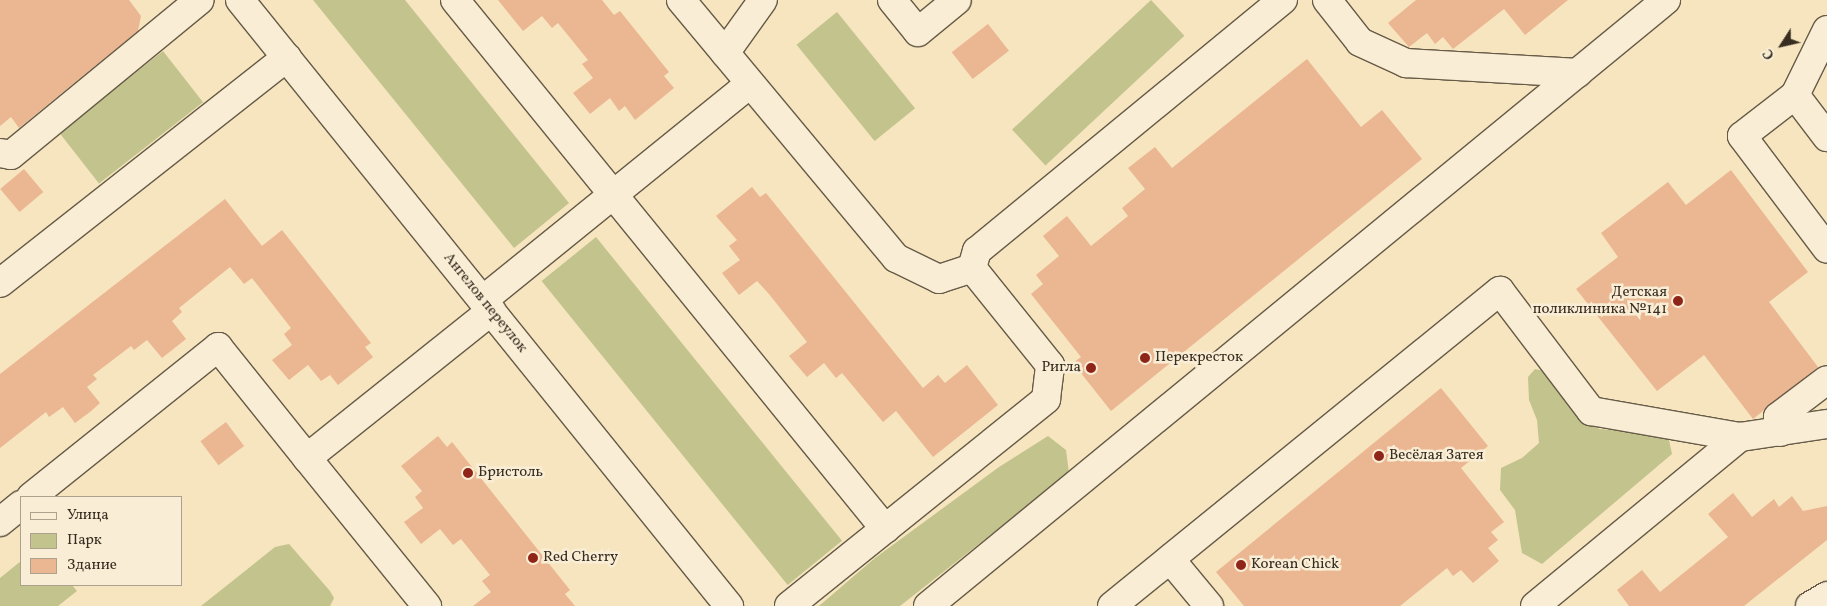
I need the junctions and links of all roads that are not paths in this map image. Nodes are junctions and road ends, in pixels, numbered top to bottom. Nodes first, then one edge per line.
1 (200, 0) edge
2 (240, 0) edge
3 (455, 0) edge
4 (681, 0) edge
5 (762, 0) edge
6 (892, 0) edge
7 (956, 0) edge
8 (1283, 0) edge
9 (1327, 0) edge
10 (1659, 2) edge
11 (1827, 30) edge
12 (725, 53) junction
13 (286, 57) junction
14 (1578, 73) junction
15 (750, 84) junction
16 (1795, 96) junction
17 (1827, 137) edge
18 (0, 153) edge
19 (613, 195) junction
20 (1827, 249) edge
21 (972, 268) junction
22 (0, 283) edge
23 (487, 306) junction
24 (1827, 380) edge
25 (1827, 424) edge
26 (1780, 432) junction
27 (1740, 437) junction
28 (307, 458) junction
29 (32, 496) edge
30 (20, 506) edge
31 (0, 522) edge
32 (885, 529) junction
33 (1170, 559) junction
34 (1827, 596) edge
35 (427, 606) edge
36 (729, 606) edge
37 (789, 606) edge
38 (928, 606) edge
39 (1112, 606) edge
40 (1208, 606) edge
41 (1534, 606) edge
42 (1810, 606) edge

1 - 18 street
2 - 13 street, Ангелов переулок
3 - 19 street
4 - 12 street
5 - 12 street
6 - 7 street
8 - 21 street
9 - 14 street
10 - 14 street
11 - 16 street
12 - 15 street
13 - 22 street
13 - 23 street, Ангелов переулок
14 - 38 street
15 - 19 street
15 - 21 street
16 - 17 street
16 - 20 street
19 - 23 street
19 - 32 street
21 - 32 street
23 - 28 street
23 - 36 street, Ангелов переулок
24 - 26 street
25 - 26 street
26 - 27 street
27 - 33 street
27 - 41 street
28 - 29 street
28 - 35 street
30 - 31 street
32 - 37 street
33 - 39 street
33 - 40 street
34 - 42 street

